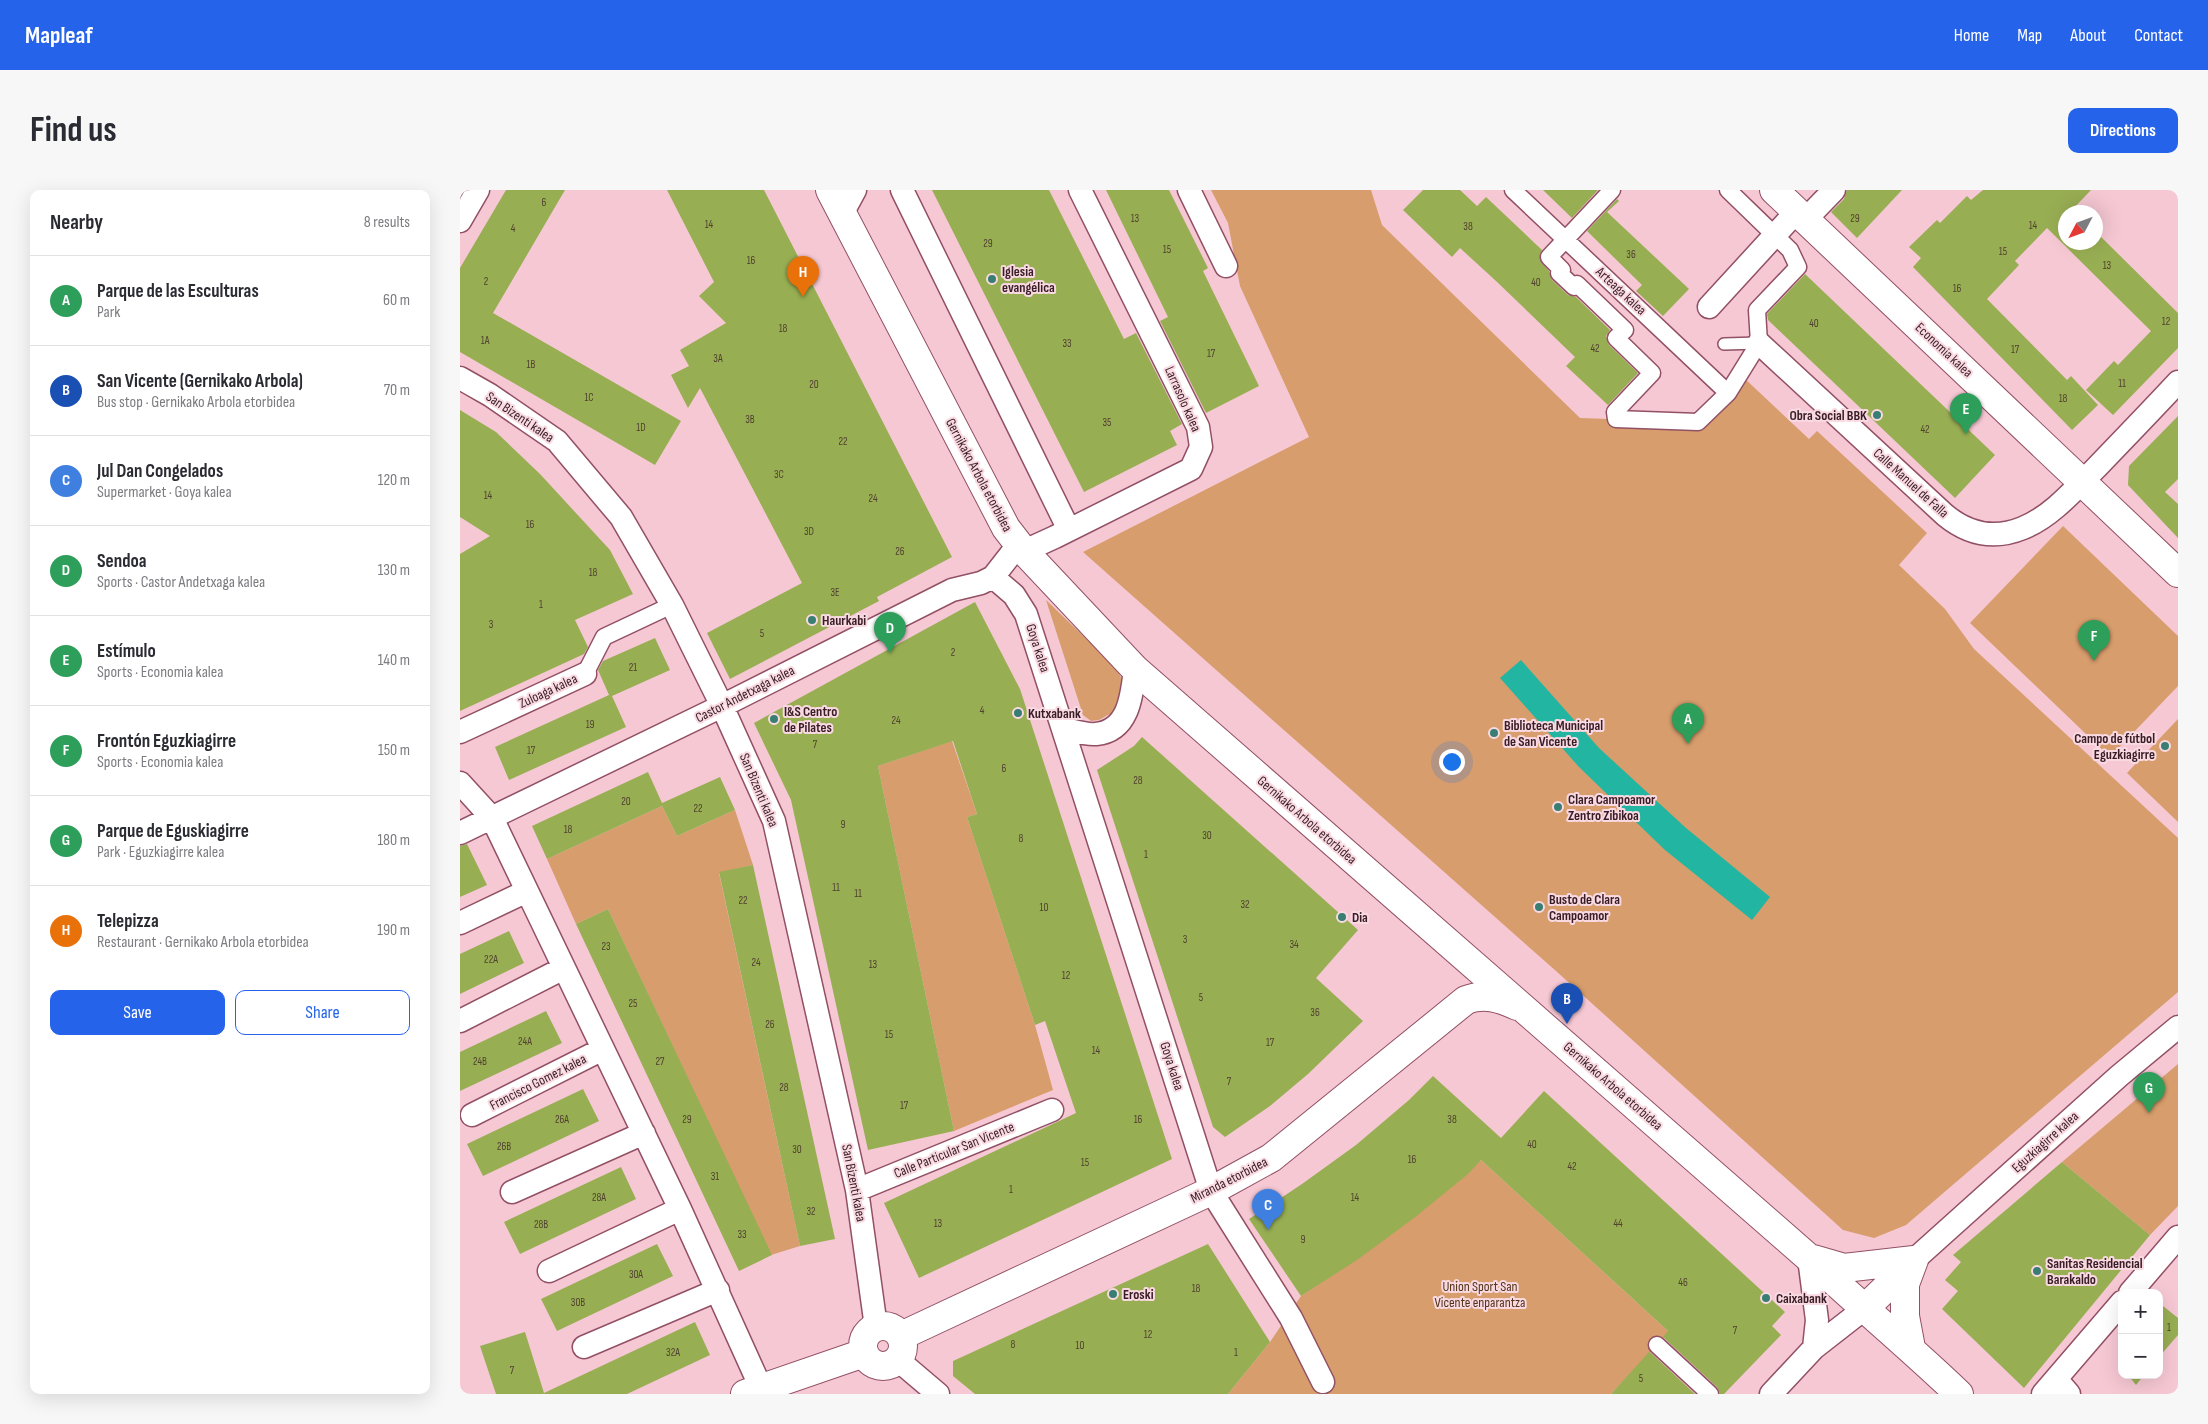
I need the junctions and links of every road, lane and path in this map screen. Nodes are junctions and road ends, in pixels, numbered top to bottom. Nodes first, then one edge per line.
1 (478, 190) edge
2 (855, 190) edge
3 (902, 190) edge
4 (1080, 190) edge
5 (1189, 190) edge
6 (1513, 190) edge
7 (1612, 190) edge
8 (1728, 190) edge
9 (1774, 190) edge
10 (1834, 190) edge
11 (836, 202) edge
12 (1801, 216) junction
13 (460, 221) edge
14 (1775, 235) junction
15 (1565, 239) junction
16 (1226, 266) dead end
17 (1709, 307) dead end
18 (1759, 343) junction
19 (1724, 344) dead end
20 (460, 378) edge
21 (2178, 382) edge
22 (1728, 393) junction
23 (2082, 481) junction
24 (1069, 530) junction
25 (1023, 550) junction
26 (2178, 573) edge
27 (993, 577) junction
28 (672, 605) junction
29 (1135, 669) junction
30 (584, 674) joint
31 (722, 706) junction
32 (1065, 729) junction
33 (460, 732) edge
34 (460, 783) edge
35 (492, 818) junction
36 (460, 833) edge
37 (527, 891) junction
38 (460, 923) edge
39 (564, 968) junction
40 (1528, 1011) junction
41 (460, 1021) edge
42 (2178, 1027) edge
43 (603, 1049) junction
44 (1052, 1110) dead end
45 (472, 1115) dead end
46 (644, 1133) junction
47 (856, 1190) junction
48 (1211, 1191) junction
49 (512, 1192) dead end
50 (680, 1209) junction
51 (2178, 1236) edge
52 (1809, 1258) junction
53 (1914, 1260) junction
54 (549, 1271) dead end
55 (2133, 1289) edge
56 (718, 1290) junction
57 (2118, 1307) edge
58 (1864, 1309) junction
59 (892, 1341) junction
60 (1657, 1345) dead end
61 (584, 1347) dead end
62 (1814, 1348) junction
63 (1911, 1348) junction
64 (1326, 1388) edge
65 (2056, 1389) edge
66 (757, 1392) edge
67 (938, 1394) edge
68 (1710, 1394) edge
69 (1771, 1394) edge
70 (1958, 1394) edge

1 - 13 street
2 - 11 street
3 - 24 street
4 - 24 street, Larrasolo kalea
5 - 16 street
6 - 15 street, Arteaga kalea
7 - 15 street
8 - 14 street
9 - 12 street, Economia kalea
10 - 12 street
11 - 25 street, Gernikako Arbola etorbidea
12 - 14 street
12 - 23 street, Economia kalea
14 - 17 street
14 - 18 street
15 - 22 street, Arteaga kalea
15 - 22 street
18 - 19 lane
18 - 22 street
18 - 23 street, Calle Manuel de Falla
20 - 28 street, San Bizenti kalea
21 - 23 street, Calle Manuel de Falla
23 - 26 street, Economia kalea
24 - 25 street, Larrasolo kalea
25 - 27 street
25 - 29 street, Gernikako Arbola etorbidea
27 - 31 street, Castor Andetxaga kalea
27 - 32 street, Goya kalea
28 - 30 street, Zuloaga kalea
28 - 31 street, San Bizenti kalea
29 - 32 street
29 - 40 street, Gernikako Arbola etorbidea
30 - 33 street, Zuloaga kalea
31 - 35 street, Castor Andetxaga kalea
31 - 47 street, San Bizenti kalea
32 - 48 street, Goya kalea
34 - 35 street, Francisco Gomez kalea
35 - 36 street, Castor Andetxaga kalea
35 - 37 street, Francisco Gomez kalea
37 - 38 street
37 - 39 street, Francisco Gomez kalea
39 - 41 street
39 - 43 street, Francisco Gomez kalea
40 - 48 street, Miranda etorbidea
40 - 52 street, Gernikako Arbola etorbidea
42 - 53 street, Eguzkiagirre kalea
43 - 45 street, Francisco Gomez kalea
43 - 46 street, Francisco Gomez kalea
44 - 47 street, Calle Particular San Vicente
46 - 49 street
46 - 50 street, Francisco Gomez kalea
47 - 59 street, San Bizenti kalea
48 - 59 street, Miranda etorbidea
48 - 64 street, Goya kalea
50 - 54 street
50 - 56 street, Francisco Gomez kalea
51 - 55 street
52 - 53 street
52 - 58 street, Gernikako Arbola etorbidea
52 - 62 street
53 - 58 street, Eguzkiagirre kalea
53 - 63 street
56 - 61 street
56 - 66 street, Francisco Gomez kalea
57 - 65 street
58 - 62 street, Eguzkiagirre kalea
58 - 63 street, Gernikako Arbola etorbidea
59 - 66 street
59 - 67 street
60 - 68 street
62 - 69 street, Eguzkiagirre kalea
63 - 70 street, Gernikako Arbola etorbidea

